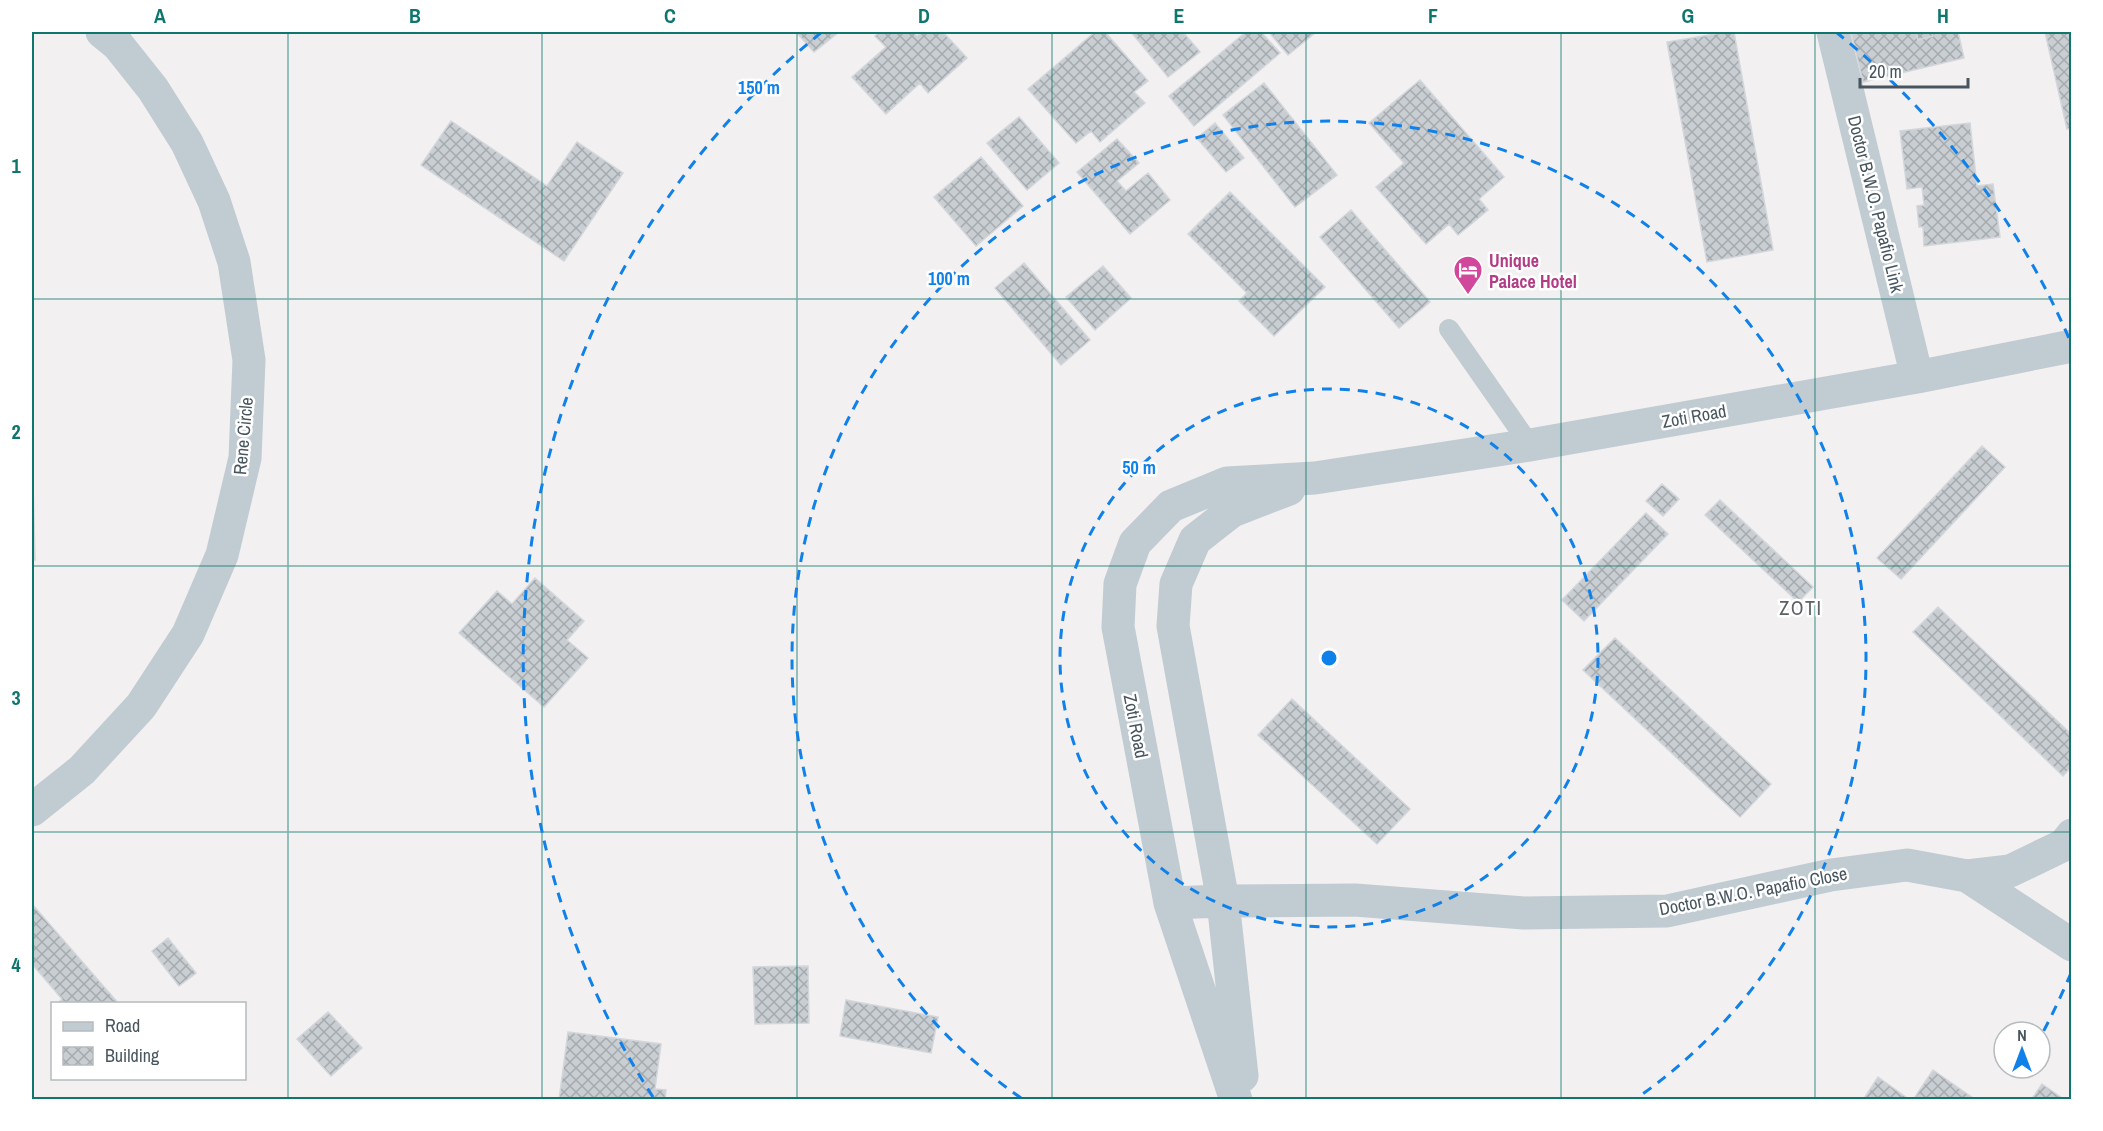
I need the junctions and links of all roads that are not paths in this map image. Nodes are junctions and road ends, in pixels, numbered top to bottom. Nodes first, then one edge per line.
1 (102, 32) edge
2 (1833, 32) edge
3 (1449, 329) dead end
4 (2072, 346) edge
5 (1917, 377) junction
6 (1530, 445) junction
7 (1316, 478) junction
8 (32, 810) edge
9 (2072, 835) edge
10 (1967, 876) junction
11 (1223, 901) junction
12 (1170, 903) junction
13 (2072, 945) edge
14 (1236, 1100) edge
15 (1244, 1100) edge

1 - 8 street, Rene Circle
2 - 5 street, Doctor B.W.O. Papafio Link
3 - 6 lane
4 - 5 street, Zoti Road
5 - 6 street, Zoti Road
6 - 7 street, Zoti Road
7 - 11 street, Zoti Road
7 - 12 street, Zoti Road
9 - 10 street, Doctor B.W.O. Papafio Close
10 - 11 street, Doctor B.W.O. Papafio Close
10 - 13 street
11 - 12 street, Doctor B.W.O. Papafio Close
11 - 15 street, Zoti Road
12 - 14 street, Zoti Road

